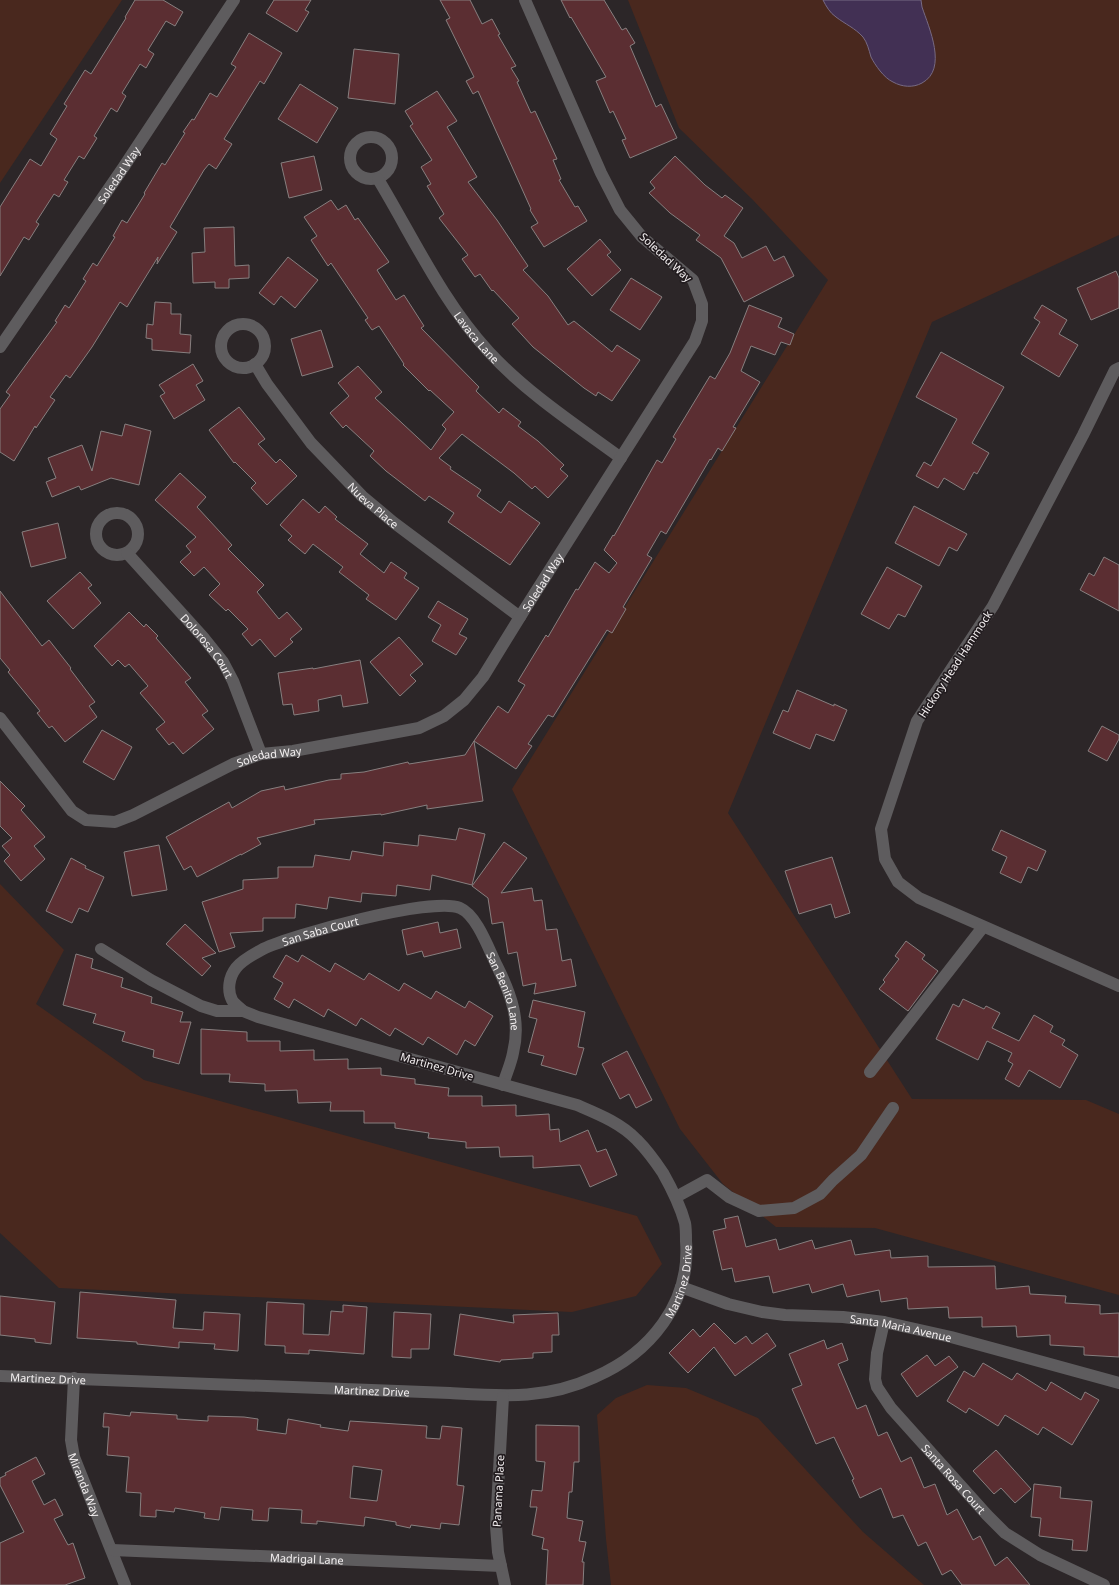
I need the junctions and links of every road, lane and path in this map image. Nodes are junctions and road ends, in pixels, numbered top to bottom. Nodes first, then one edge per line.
1 (234, 0) edge
2 (525, 0) edge
3 (378, 179) dead end
4 (0, 347) edge
5 (255, 364) dead end
6 (1119, 368) edge
7 (621, 458) junction
8 (127, 553) dead end
9 (520, 617) junction
10 (0, 718) edge
11 (261, 754) junction
12 (460, 907) joint
13 (983, 927) junction
14 (101, 949) dead end
15 (1119, 986) edge
16 (243, 1011) junction
17 (870, 1072) dead end
18 (503, 1085) junction
19 (893, 1108) dead end
20 (676, 1197) junction
21 (681, 1288) junction
22 (884, 1322) junction
23 (0, 1376) edge
24 (74, 1378) junction
25 (1119, 1383) edge
26 (503, 1397) junction
27 (112, 1550) junction
28 (501, 1566) junction
29 (125, 1585) edge
30 (505, 1585) edge
31 (1104, 1585) edge

1 - 4 street, Soledad Way
2 - 7 street, Soledad Way
3 - 7 street, Lavaca Lane
5 - 9 street, Nueva Place
6 - 13 street, Hickory Head Hammock
7 - 9 street, Soledad Way
8 - 11 street, Dolorosa Court
9 - 11 street, Soledad Way
10 - 11 street, Soledad Way
12 - 16 street, San Saba Court
12 - 18 street, San Benito Lane
13 - 15 street, Hickory Head Hammock
13 - 17 street
14 - 16 street, Martinez Drive
16 - 18 street, Martinez Drive
18 - 20 street, Martinez Drive
19 - 20 street
20 - 21 street, Martinez Drive
21 - 22 street, Santa Maria Avenue
21 - 26 street, Martinez Drive
22 - 25 street, Santa Maria Avenue
22 - 31 street, Santa Rosa Court
23 - 24 street, Martinez Drive
24 - 26 street, Martinez Drive
24 - 27 street, Miranda Way
26 - 28 street, Panama Place
27 - 28 street, Madrigal Lane
27 - 29 street, Miranda Way
28 - 30 street, Panama Place

